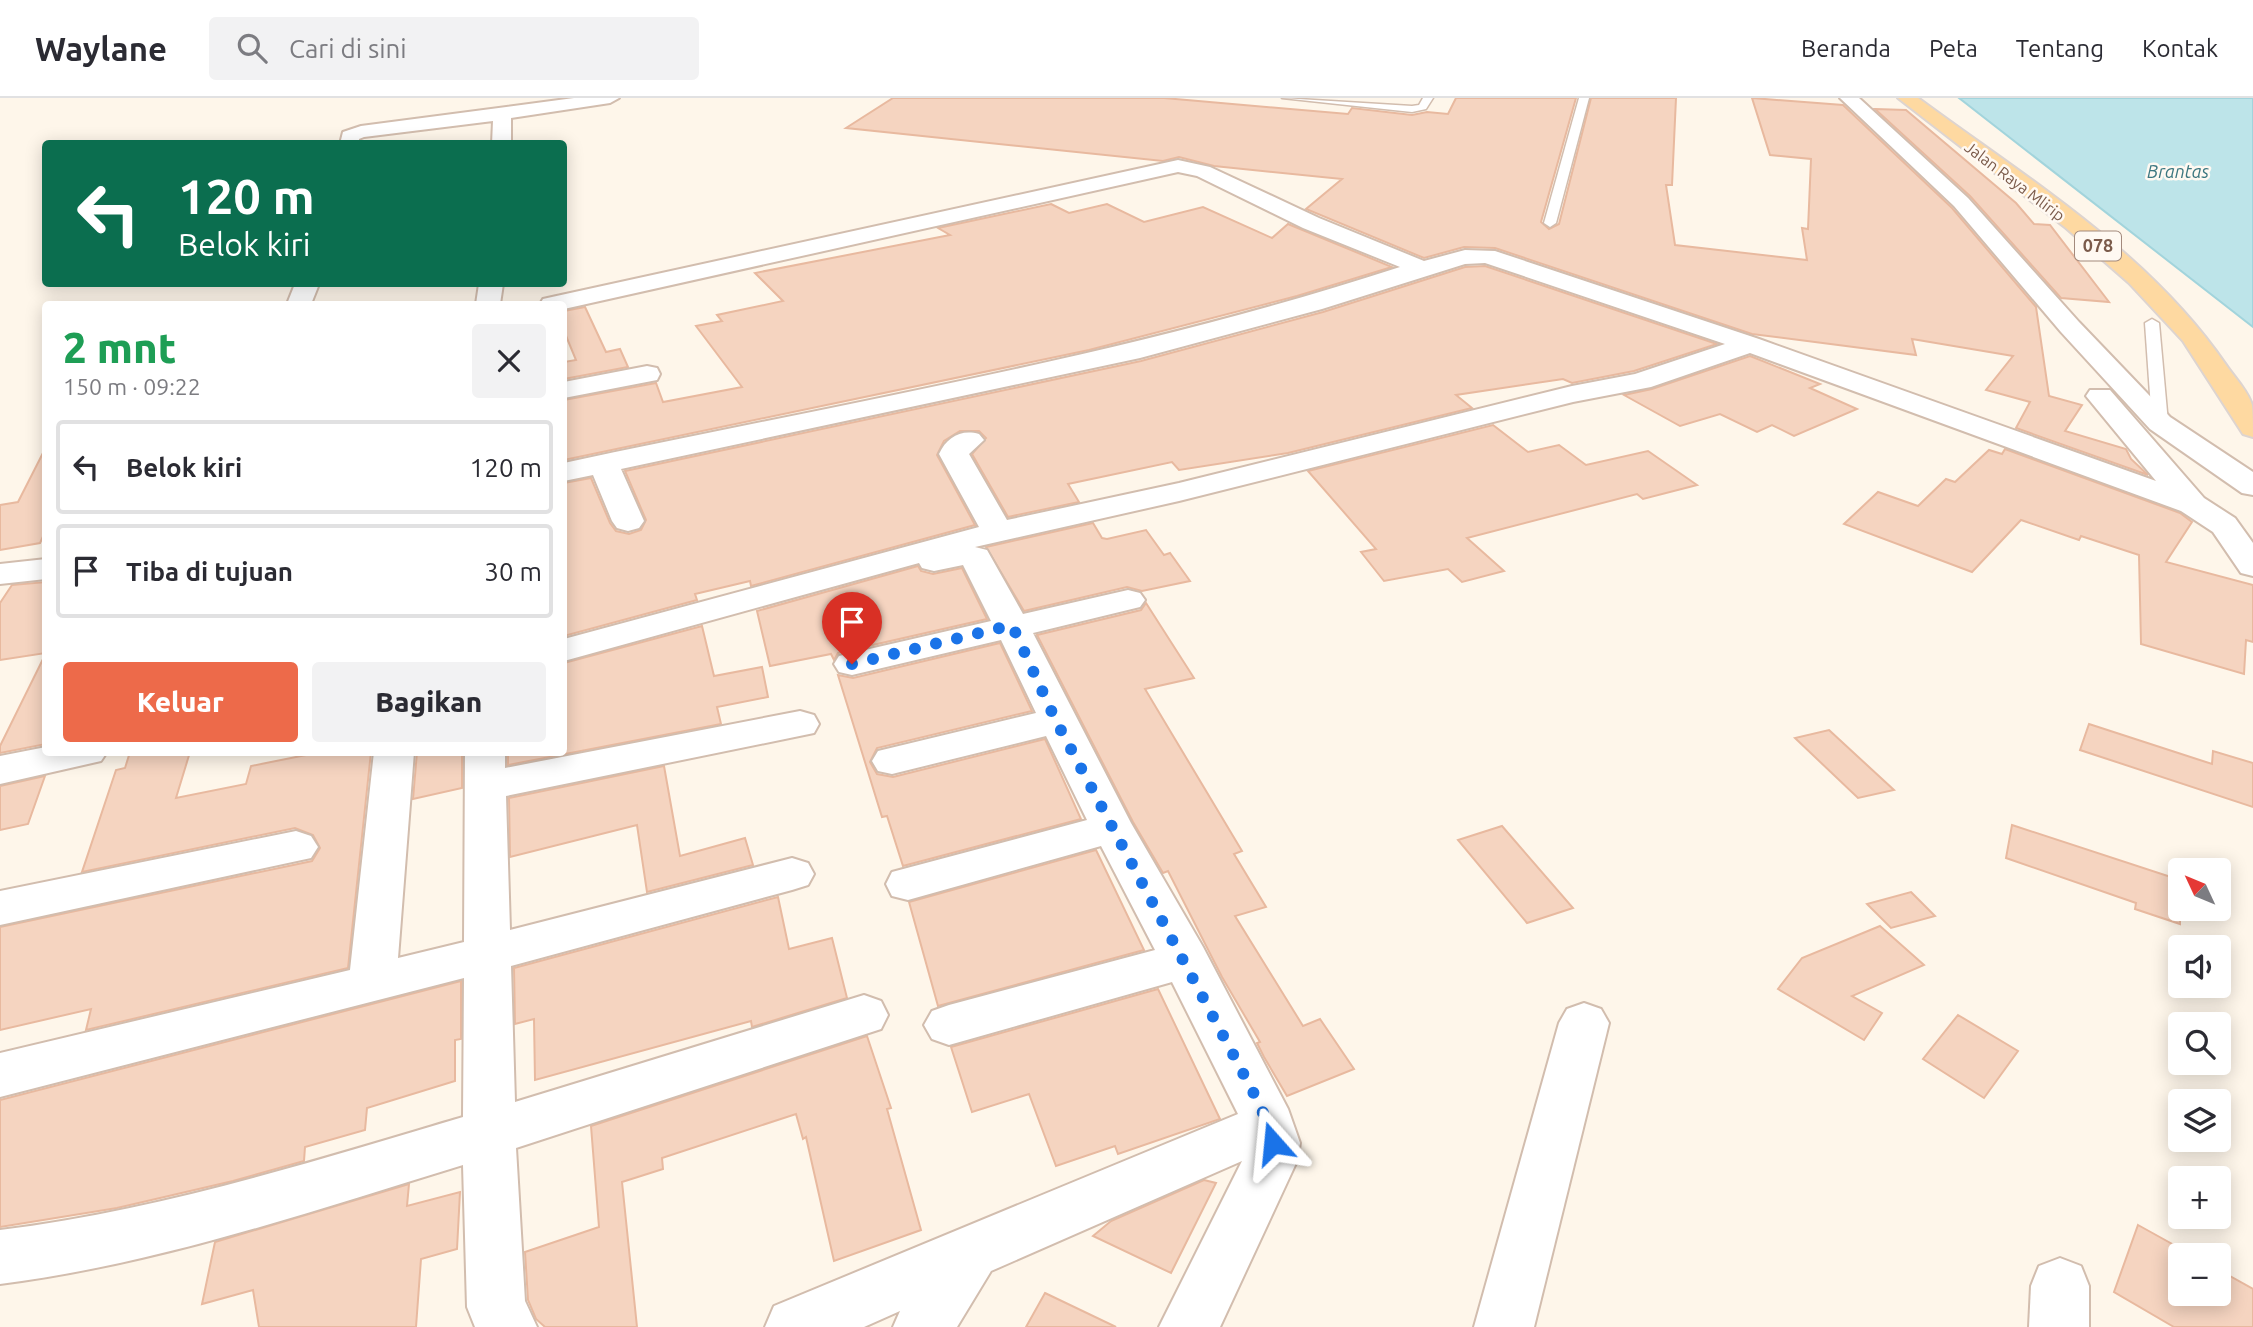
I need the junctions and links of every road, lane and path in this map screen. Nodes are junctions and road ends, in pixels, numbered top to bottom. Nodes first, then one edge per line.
1 (610, 98) edge
2 (1287, 98) edge
3 (1428, 98) edge
4 (1584, 98) edge
5 (1849, 98) edge
6 (1907, 98) edge
7 (502, 114) junction
8 (350, 140) edge
9 (501, 140) edge
10 (1550, 223) dead end
11 (1422, 268) junction
12 (566, 301) edge
13 (2152, 323) dead end
14 (1750, 344) junction
15 (2085, 344) junction
16 (647, 374) dead end
17 (567, 389) edge
18 (2160, 423) junction
19 (2253, 428) edge
20 (969, 440) dead end
21 (604, 464) junction
22 (567, 471) edge
23 (2253, 486) edge
24 (2192, 504) junction
25 (628, 521) dead end
26 (973, 543) junction
27 (2253, 566) edge
28 (900, 567) dead end
29 (42, 569) edge
30 (0, 574) edge
31 (1128, 600) dead end
32 (1012, 625) junction
33 (567, 649) edge
34 (852, 664) dead end
35 (1056, 721) junction
36 (800, 723) dead end
37 (68, 756) edge
38 (394, 756) edge
39 (892, 761) dead end
40 (485, 769) edge
41 (0, 770) edge
42 (1112, 828) junction
43 (296, 847) dead end
44 (793, 874) dead end
45 (908, 884) dead end
46 (0, 908) edge
47 (485, 954) junction
48 (1186, 960) junction
49 (372, 984) junction
50 (864, 1015) dead end
51 (1584, 1023) dead end
52 (949, 1025) dead end
53 (0, 1075) edge
54 (1269, 1125) junction
55 (489, 1136) junction
56 (971, 1252) junction
57 (0, 1256) edge
58 (507, 1327) edge
59 (795, 1327) edge
60 (923, 1327) edge
61 (1189, 1327) edge
62 (1504, 1327) edge

1 - 7 street
2 - 3 lane
4 - 10 lane
5 - 15 street
6 - 19 main road, Jalan Raya Mlirip / 078
7 - 8 street
7 - 9 street
11 - 12 street
11 - 14 street
11 - 21 street
13 - 18 lane
14 - 24 street
14 - 26 street
15 - 18 street
15 - 24 street
16 - 17 street
18 - 23 street
20 - 26 street
21 - 22 street
21 - 25 street
24 - 27 street
26 - 28 street
26 - 32 street
26 - 33 street
29 - 30 street
31 - 32 street
32 - 34 street
32 - 35 street
35 - 39 street
35 - 42 street
36 - 40 street
37 - 41 street
38 - 49 street
40 - 47 street
42 - 45 street
42 - 48 street
43 - 46 street
44 - 47 street
47 - 49 street
47 - 55 street
48 - 52 street
48 - 54 street
49 - 53 street
50 - 55 street
51 - 62 street
54 - 56 street
54 - 61 street
55 - 57 street
55 - 58 street
56 - 59 street
56 - 60 street

